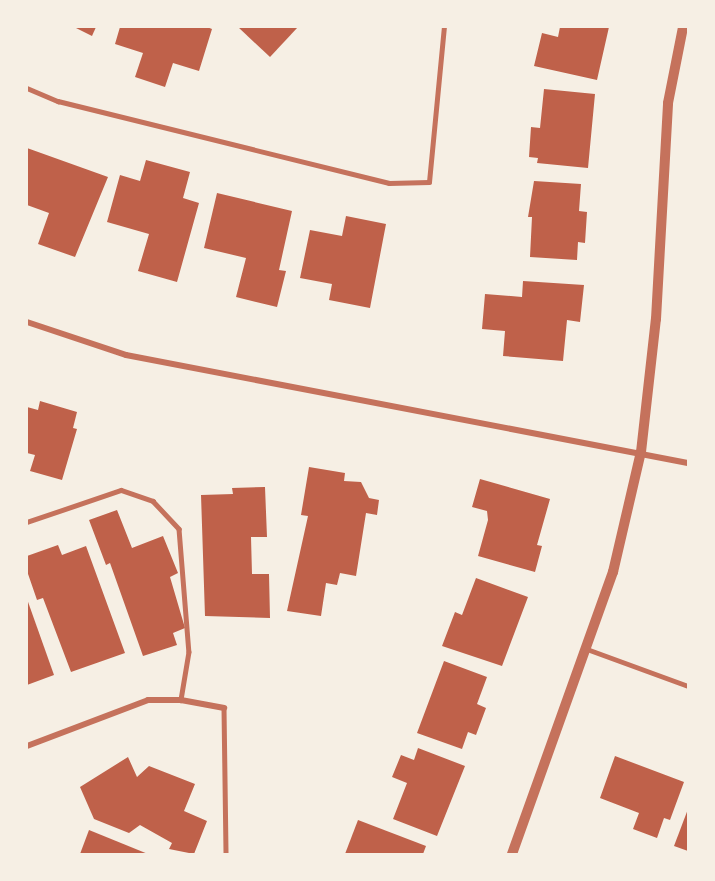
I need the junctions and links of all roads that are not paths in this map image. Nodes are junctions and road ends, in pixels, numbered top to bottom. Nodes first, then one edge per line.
1 (444, 27) edge
2 (683, 27) edge
3 (27, 88) edge
4 (27, 322) edge
5 (641, 452) junction
6 (688, 463) edge
7 (27, 522) edge
8 (587, 649) junction
9 (688, 686) edge
10 (181, 700) junction
11 (224, 708) joint
12 (27, 746) edge
13 (226, 854) edge
14 (512, 854) edge

1 - 3 lane
2 - 5 street
4 - 5 street
5 - 6 street
5 - 8 street
7 - 10 lane
8 - 9 lane
8 - 14 street
10 - 11 street
10 - 12 street
11 - 13 lane

